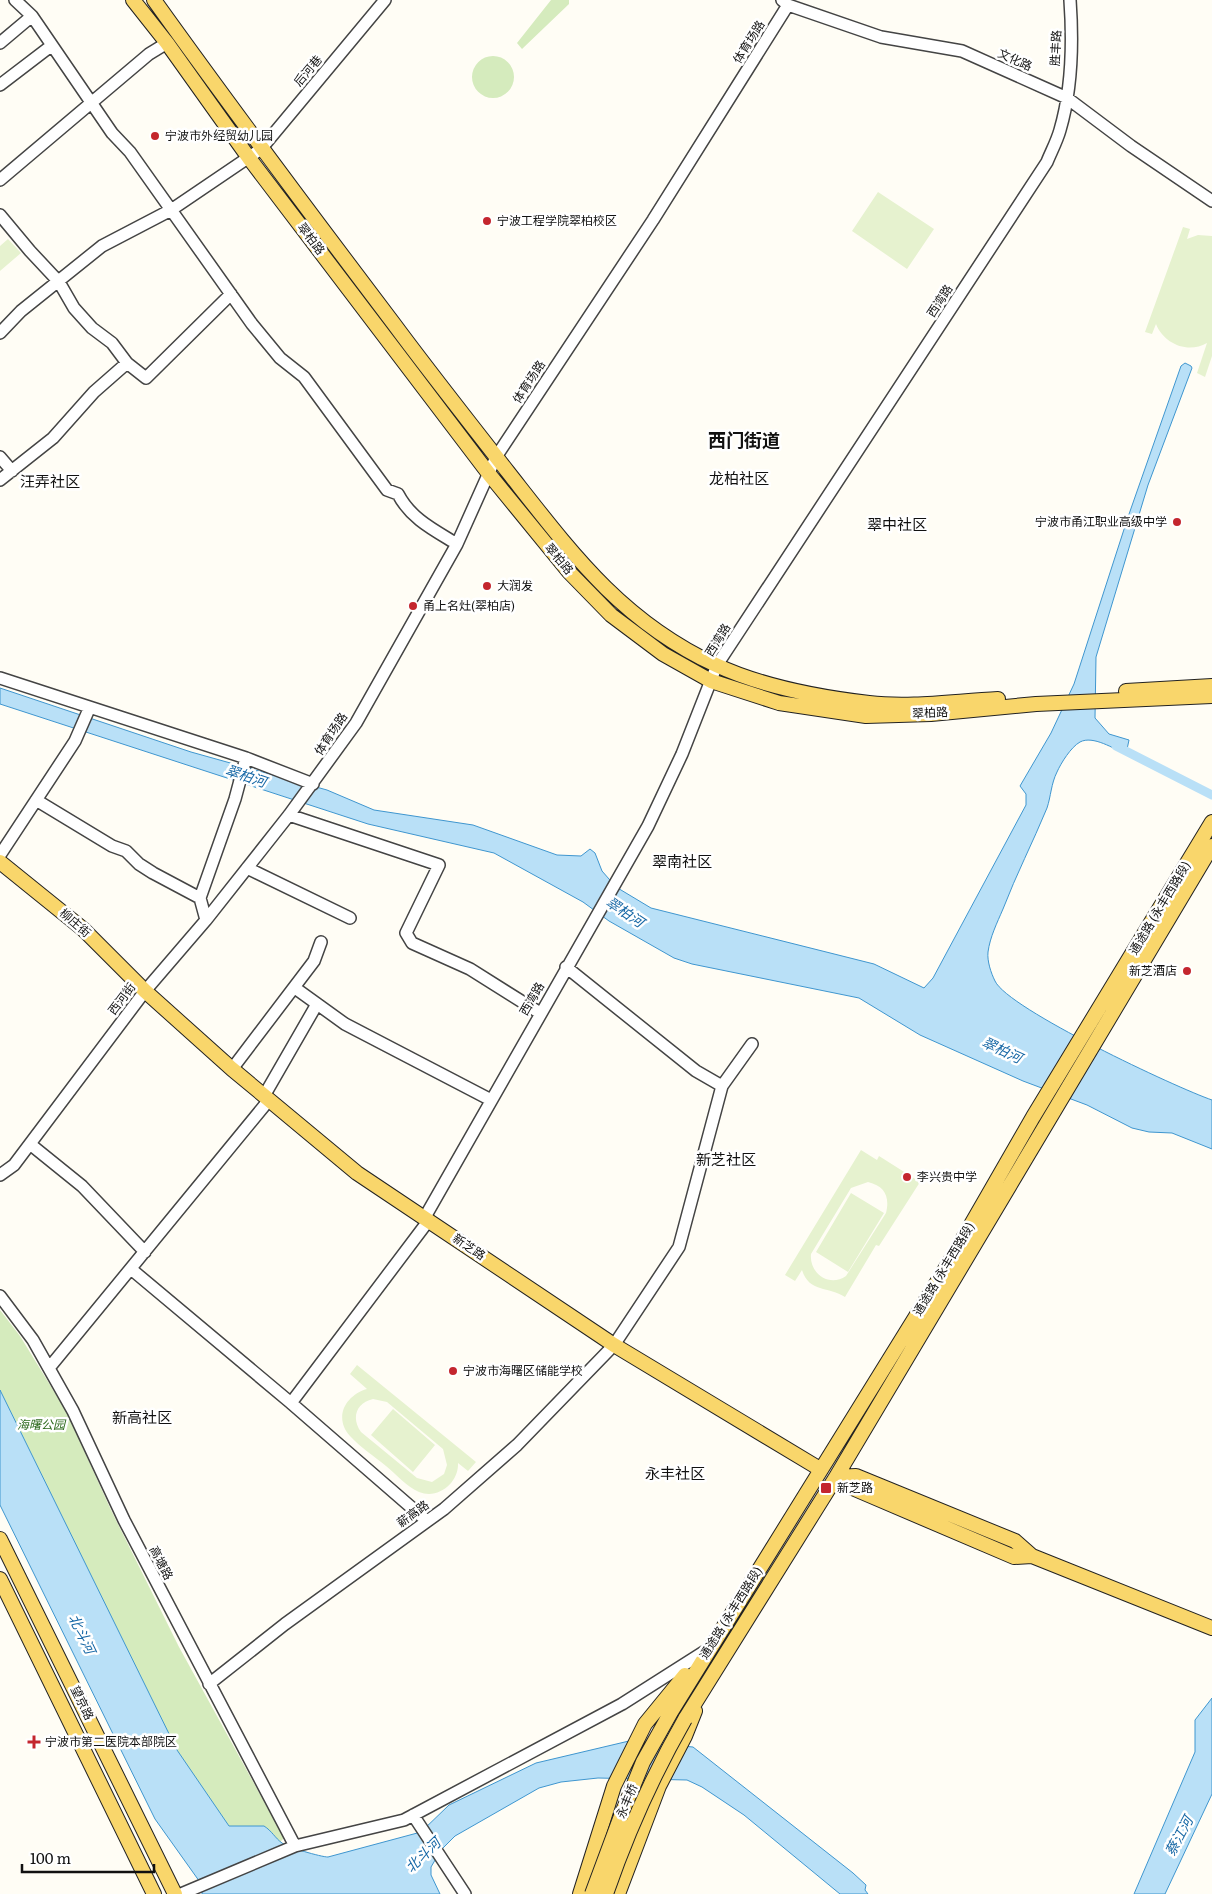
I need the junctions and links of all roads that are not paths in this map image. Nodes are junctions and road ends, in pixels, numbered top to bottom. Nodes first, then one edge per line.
1 (15, 0) edge
2 (133, 0) edge
3 (154, 0) edge
4 (385, 0) edge
5 (1070, 0) edge
6 (785, 3) edge
7 (32, 16) junction
8 (0, 43) edge
9 (167, 43) junction
10 (51, 46) junction
11 (0, 85) edge
12 (1067, 98) junction
13 (93, 102) junction
14 (261, 149) junction
15 (249, 158) junction
16 (0, 180) edge
17 (1212, 202) edge
18 (171, 210) junction
19 (0, 215) edge
20 (59, 282) junction
21 (231, 294) junction
22 (0, 332) edge
23 (127, 364) junction
24 (0, 457) edge
25 (496, 457) junction
26 (12, 471) junction
27 (488, 474) junction
28 (0, 480) edge
29 (457, 544) junction
30 (717, 666) junction
31 (0, 678) edge
32 (711, 681) junction
33 (1212, 686) edge
34 (1108, 696) junction
35 (1212, 696) edge
36 (1038, 700) junction
37 (88, 711) junction
38 (244, 762) junction
39 (313, 784) junction
40 (36, 800) junction
41 (289, 815) junction
42 (1212, 822) edge
43 (1212, 846) edge
44 (0, 855) edge
45 (0, 862) edge
46 (247, 868) junction
47 (200, 898) junction
48 (350, 918) dead end
49 (206, 920) junction
50 (322, 942) dead end
51 (566, 967) junction
52 (295, 988) junction
53 (144, 991) junction
54 (317, 1004) junction
55 (540, 1013) junction
56 (1088, 1040) junction
57 (752, 1044) dead end
58 (232, 1069) junction
59 (722, 1086) junction
60 (267, 1098) junction
61 (491, 1100) junction
62 (30, 1144) junction
63 (0, 1175) edge
64 (427, 1219) junction
65 (145, 1252) junction
66 (131, 1269) junction
67 (0, 1296) edge
68 (614, 1345) junction
69 (49, 1368) junction
70 (291, 1402) junction
71 (820, 1469) junction
72 (836, 1477) junction
73 (427, 1521) junction
74 (0, 1539) edge
75 (0, 1579) edge
76 (1212, 1628) edge
77 (707, 1650) junction
78 (209, 1684) junction
79 (702, 1694) junction
80 (670, 1712) joint
81 (685, 1719) joint
82 (413, 1815) junction
83 (295, 1846) junction
84 (154, 1894) edge
85 (175, 1894) edge
86 (181, 1894) edge
87 (465, 1894) edge
88 (580, 1894) edge
89 (592, 1894) edge
90 (606, 1894) edge
91 (618, 1894) edge

1 - 7 street
2 - 9 main road, 翠柏路
3 - 14 main road, 翠柏路
4 - 14 street, 后河巷
5 - 12 street, 胜丰路
6 - 12 street, 文化路
6 - 25 street, 体育场路
7 - 8 street
7 - 10 street
9 - 13 street
9 - 15 main road, 翠柏路
10 - 11 street
10 - 13 street
12 - 17 street, 文化路
12 - 30 street, 西湾路
13 - 16 street
13 - 18 street
14 - 15 street, 后河巷
14 - 25 main road, 翠柏路
15 - 18 street, 后河巷
15 - 27 main road, 翠柏路
18 - 20 street, 后河巷
18 - 21 street
19 - 20 street
20 - 22 street, 后河巷
20 - 23 street
21 - 23 street
21 - 29 street
23 - 26 street
24 - 26 street
25 - 27 street, 体育场路
25 - 30 main road, 翠柏路
26 - 28 street
27 - 29 street, 体育场路
27 - 32 main road, 翠柏路
29 - 39 street, 体育场路
30 - 32 street, 西湾路
30 - 36 main road, 翠柏路
31 - 37 street
32 - 36 main road, 翠柏路
32 - 51 street, 西湾路
33 - 34 main road, 翠柏路
34 - 35 main road, 翠柏路
34 - 36 main road, 翠柏路
37 - 38 street
37 - 40 street
38 - 39 street
38 - 47 street
39 - 41 street, 体育场路
40 - 44 street
40 - 47 street
41 - 46 street, 西河街
41 - 55 street
42 - 56 main road, 通途路 (永丰西路段)
43 - 56 main road, 通途路 (永丰西路段)
45 - 53 main road, 柳庄街
46 - 48 street
46 - 49 street, 西河街
47 - 49 street
49 - 53 street, 西河街
50 - 52 street
51 - 55 street, 西湾路
51 - 59 street
52 - 54 street
52 - 58 street
53 - 58 main road, 新芝路
53 - 62 street, 西河街
54 - 60 street
54 - 61 street
55 - 61 street, 西湾路
56 - 71 main road, 通途路 (永丰西路段)
56 - 72 main road, 通途路 (永丰西路段)
57 - 59 street
58 - 60 main road, 新芝路
59 - 68 street, 薪高路
60 - 64 main road, 新芝路
60 - 65 street
61 - 64 street, 西湾路
62 - 63 street, 西河街
62 - 65 street
64 - 68 main road, 新芝路
64 - 70 street, 西湾路
65 - 66 street
66 - 69 street
66 - 70 street
67 - 69 street, 高塘路
68 - 71 main road, 新芝路
68 - 73 street, 薪高路
69 - 78 street, 高塘路
70 - 73 street
71 - 77 main road, 通途路 (永丰西路段)
72 - 76 main road
72 - 79 main road, 通途路 (永丰西路段)
73 - 78 street, 薪高路
74 - 85 main road, 望京路
75 - 84 main road, 望京路
77 - 80 main road, 通途路 (永丰西路段)
77 - 82 street
77 - 88 main road
78 - 83 street, 高塘路
79 - 81 main road, 通途路 (永丰西路段)
79 - 91 main road
80 - 89 main road, 永丰桥, bridge
81 - 90 main road, 永丰桥, bridge
82 - 83 street
82 - 87 street
83 - 86 street

